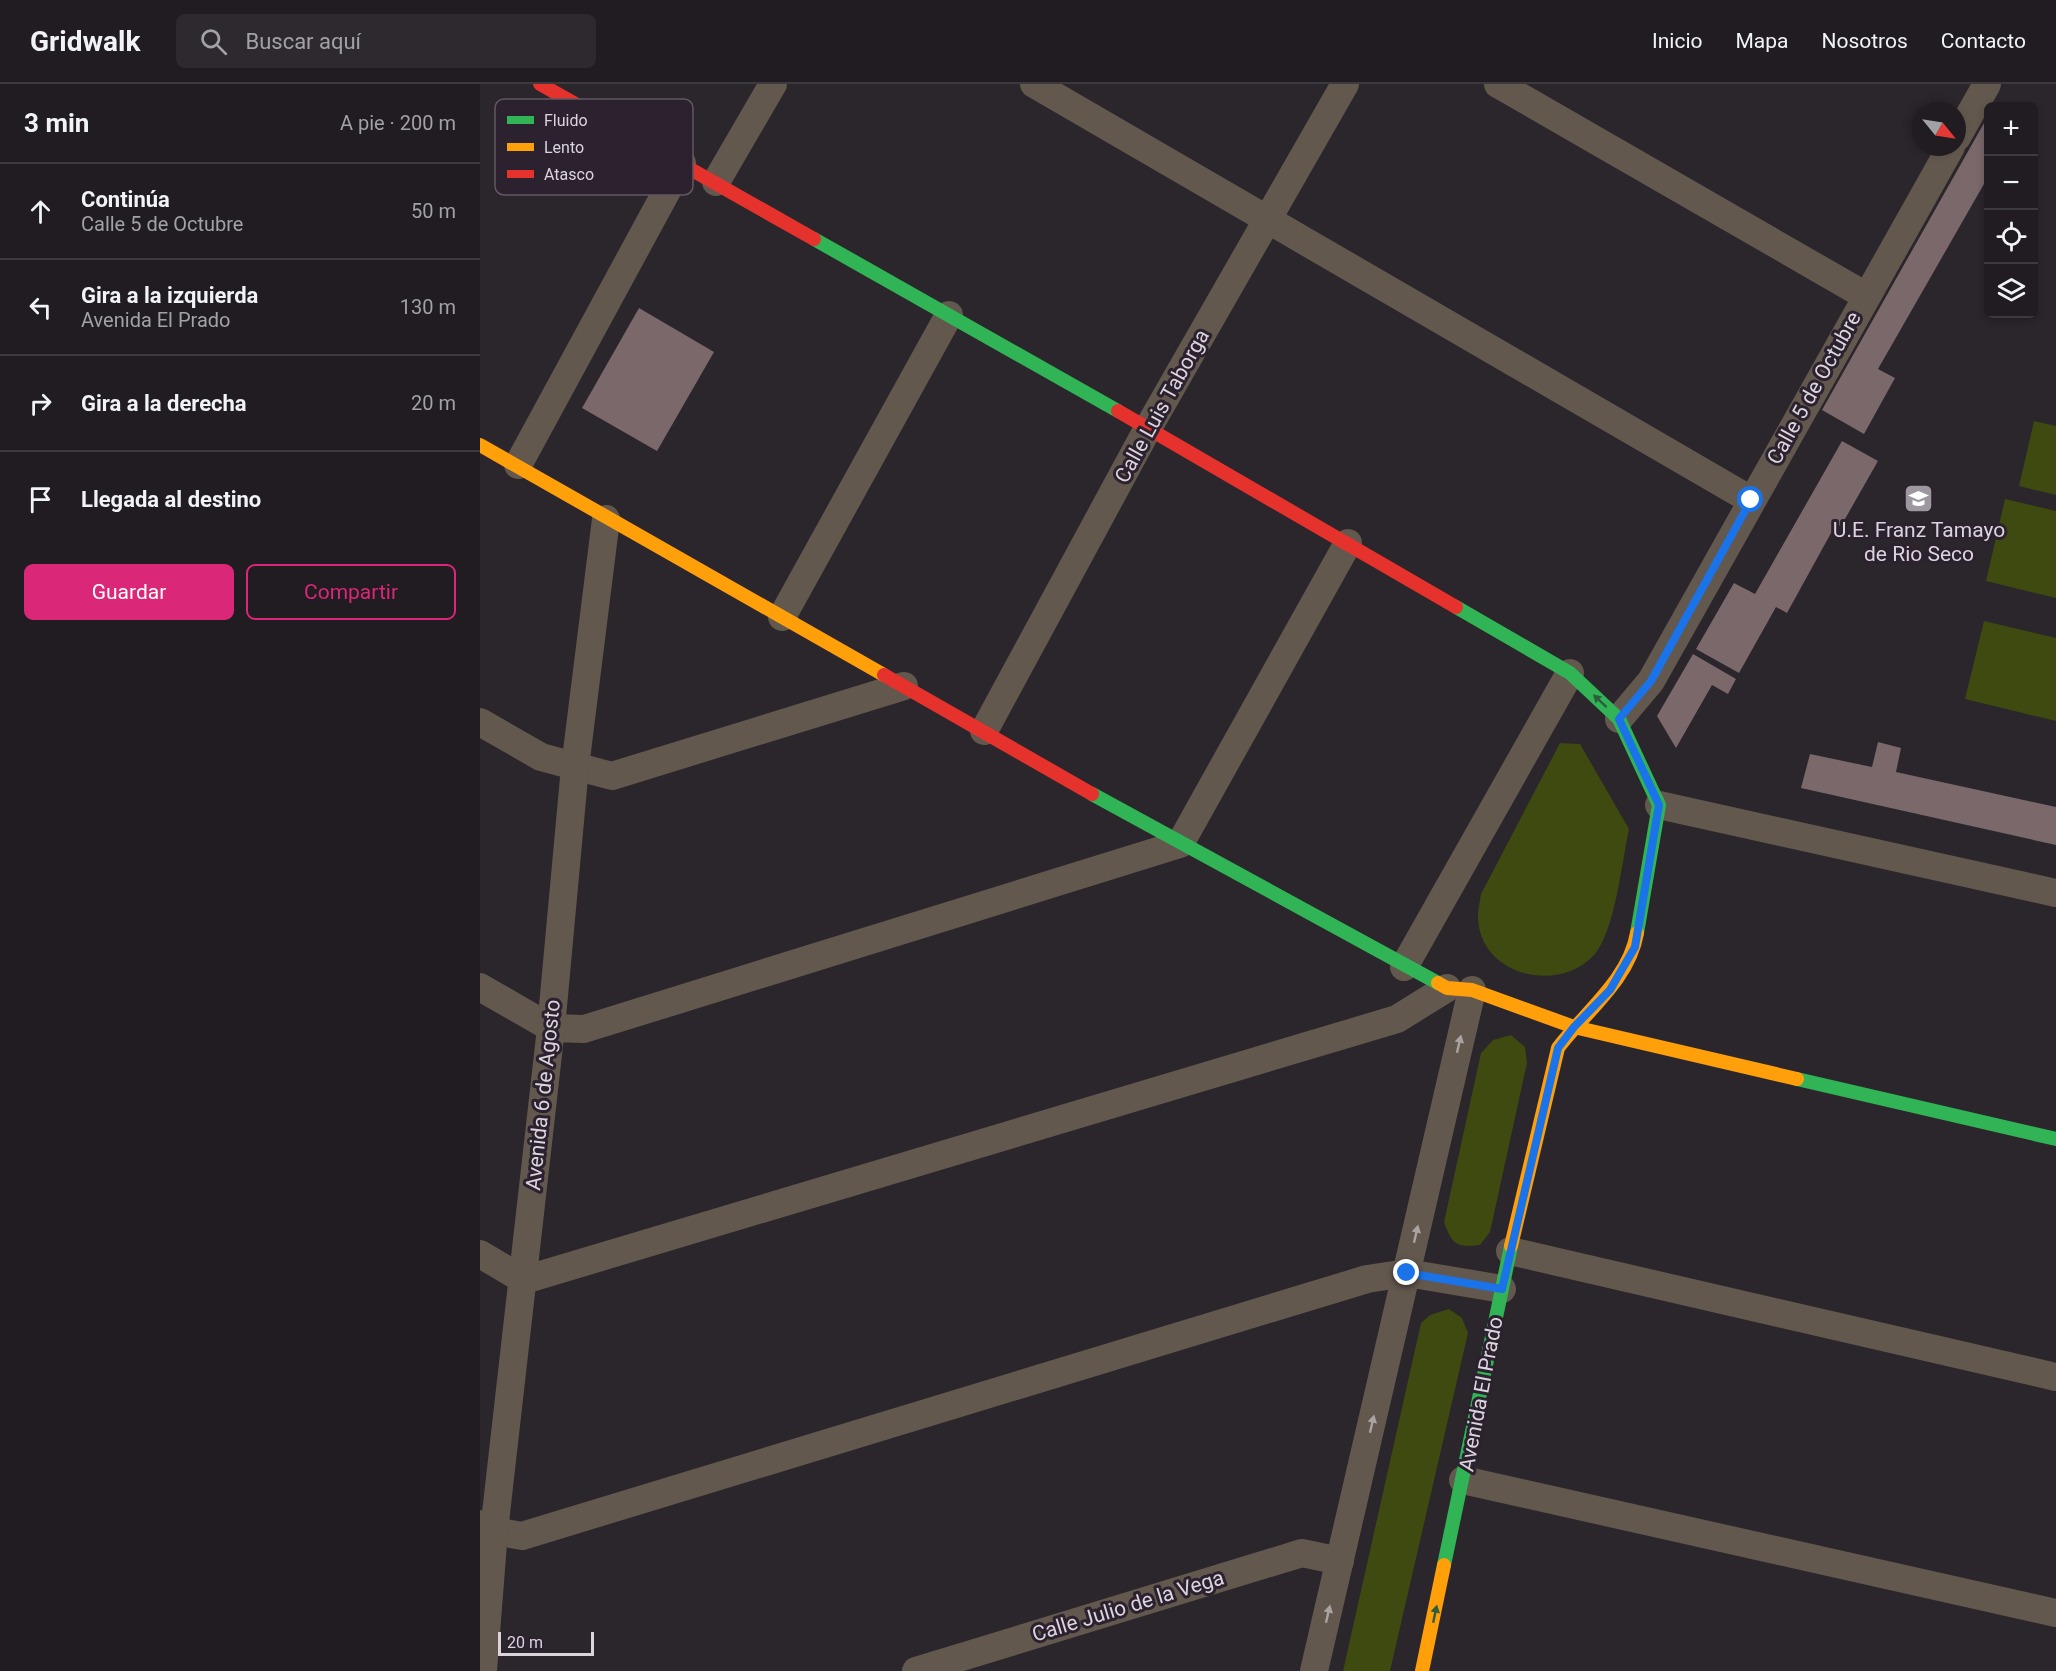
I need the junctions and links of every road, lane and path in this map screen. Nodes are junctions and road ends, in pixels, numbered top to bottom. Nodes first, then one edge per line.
1 (540, 84) edge
2 (773, 84) edge
3 (1034, 84) edge
4 (1345, 84) edge
5 (1498, 84) edge
6 (1977, 88) edge
7 (567, 99) edge
8 (1966, 115) edge
9 (1947, 156) edge
10 (693, 169) edge
11 (716, 182) junction
12 (665, 195) edge
13 (1267, 219) junction
14 (1866, 296) junction
15 (949, 315) junction
16 (1148, 428) junction
17 (480, 445) edge
18 (518, 465) junction
19 (1751, 500) junction
20 (606, 519) junction
21 (1348, 543) junction
22 (782, 617) junction
23 (1570, 673) junction
24 (904, 686) junction
25 (1619, 719) junction
26 (480, 722) edge
27 (984, 731) junction
28 (575, 767) junction
29 (1659, 805) junction
30 (1180, 844) junction
31 (2056, 892) edge
32 (1404, 967) junction
33 (480, 987) edge
34 (1459, 989) junction
35 (1574, 1027) junction
36 (551, 1028) junction
37 (2056, 1139) edge
38 (1510, 1251) junction
39 (480, 1254) edge
40 (1407, 1273) junction
41 (524, 1280) junction
42 (1502, 1289) junction
43 (2056, 1377) edge
44 (1463, 1480) junction
45 (487, 1527) edge
46 (1340, 1561) junction
47 (2056, 1612) edge
48 (483, 1671) edge
49 (916, 1671) edge
50 (1314, 1671) edge
51 (1422, 1671) edge

1 - 7 street
2 - 11 street
3 - 13 street
4 - 13 street, Calle Luis Taborga
5 - 14 street
6 - 8 street
9 - 14 street, Calle 5 de Octubre
10 - 11 street
11 - 15 street
12 - 18 street
13 - 16 street, Calle Luis Taborga
13 - 19 street
14 - 19 street, Calle 5 de Octubre
15 - 16 street
15 - 22 street
16 - 21 street
16 - 27 street, Calle Luis Taborga
17 - 18 street
18 - 20 street
19 - 25 street, Calle 5 de Octubre
20 - 22 street
20 - 28 street, Avenida 6 de Agosto
21 - 23 street
21 - 30 street
22 - 24 street
25 -> 23 street
23 - 32 street
24 - 27 street
24 - 28 street
25 - 29 street
26 - 28 street
27 - 30 street
28 - 36 street, Avenida 6 de Agosto
29 - 31 street
29 - 35 street, Avenida El Prado
30 - 32 street
30 - 36 street
32 - 34 street
33 - 36 street
34 - 35 street
40 -> 34 street
34 - 41 street
35 - 37 street
35 - 38 street, Avenida El Prado
36 - 41 street, Avenida 6 de Agosto
38 - 42 street, Avenida El Prado
38 - 43 street
39 - 41 street
40 - 42 street
40 - 45 street
46 -> 40 street
41 - 45 street, Avenida 6 de Agosto
42 - 44 street, Avenida El Prado
44 - 47 street
51 -> 44 street, Avenida El Prado
45 - 48 street, Avenida 6 de Agosto
46 - 49 street, Calle Julio de la Vega
50 -> 46 street

